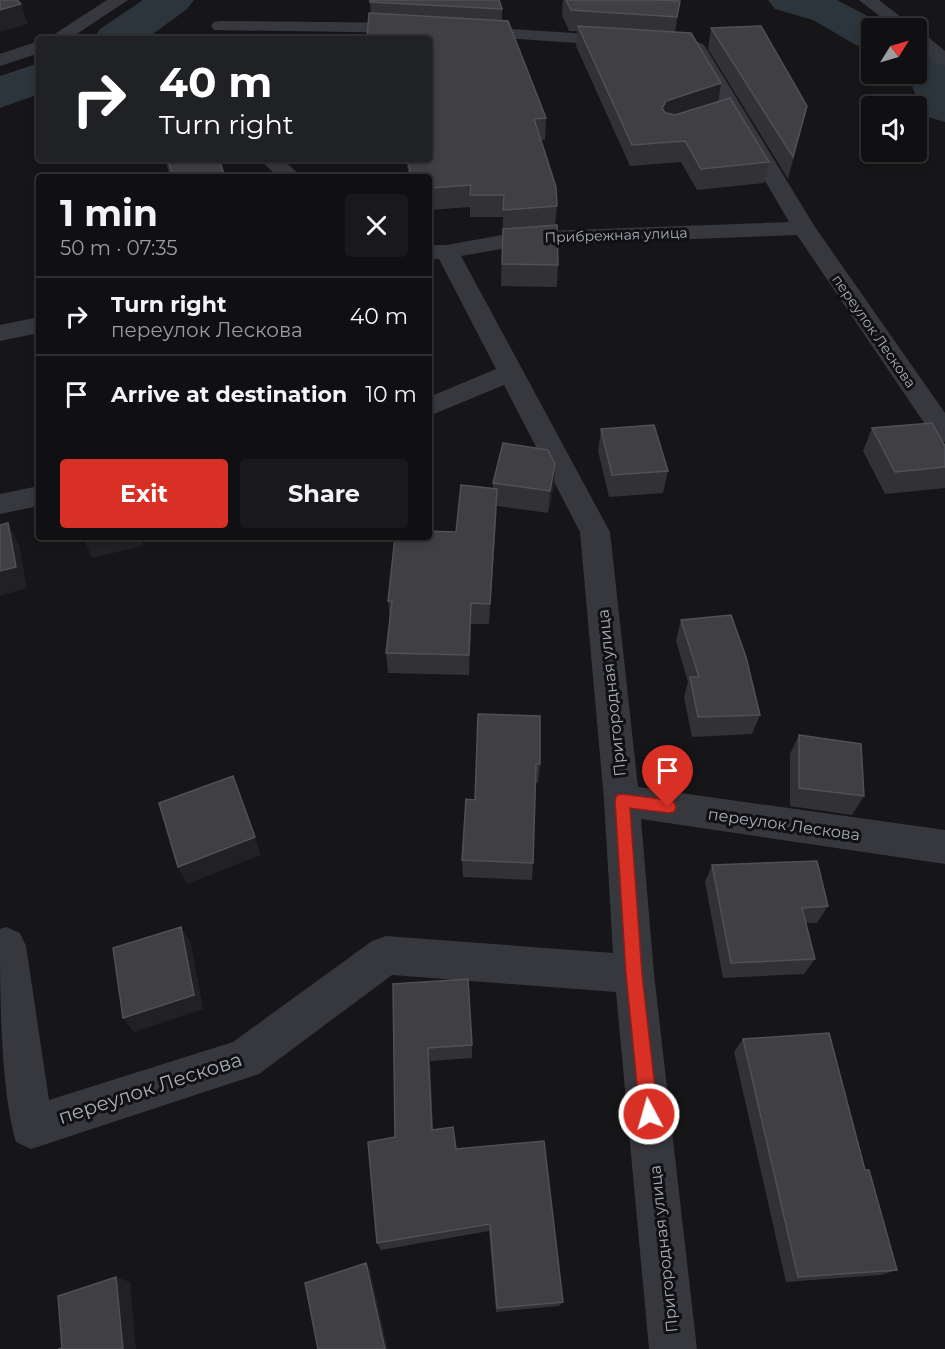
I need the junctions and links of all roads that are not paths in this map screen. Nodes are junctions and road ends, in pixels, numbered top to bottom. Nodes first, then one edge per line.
1 (119, 0) edge
2 (868, 0) edge
3 (243, 6) dead end
4 (892, 18) edge
5 (220, 26) junction
6 (61, 36) edge
7 (208, 36) edge
8 (637, 42) edge
9 (684, 45) edge
10 (927, 45) edge
11 (36, 48) edge
12 (0, 60) edge
13 (945, 60) edge
14 (732, 108) junction
15 (712, 115) edge
16 (273, 162) edge
17 (287, 174) edge
18 (804, 228) junction
19 (438, 252) edge
20 (36, 326) edge
21 (0, 333) edge
22 (510, 372) junction
23 (432, 406) edge
24 (945, 433) edge
25 (36, 497) edge
26 (0, 504) edge
27 (622, 800) junction
28 (945, 847) edge
29 (6, 946) dead end
30 (634, 974) junction
31 (673, 1349) edge

1 - 6 street
2 - 4 street
3 - 5 street
5 - 7 street
5 - 8 street
9 - 14 street, переулок Лескова
10 - 13 street
11 - 12 street
14 - 15 street
14 - 18 street, переулок Лескова
16 - 17 street
18 - 19 street, Прибрежная улица
18 - 24 street, переулок Лескова
19 - 22 street, Пригородная улица
20 - 21 street
22 - 23 street
22 - 27 street, Пригородная улица
25 - 26 street
27 - 28 street, переулок Лескова
27 - 30 street, Пригородная улица
29 - 30 street, переулок Лескова
30 - 31 street, Пригородная улица

